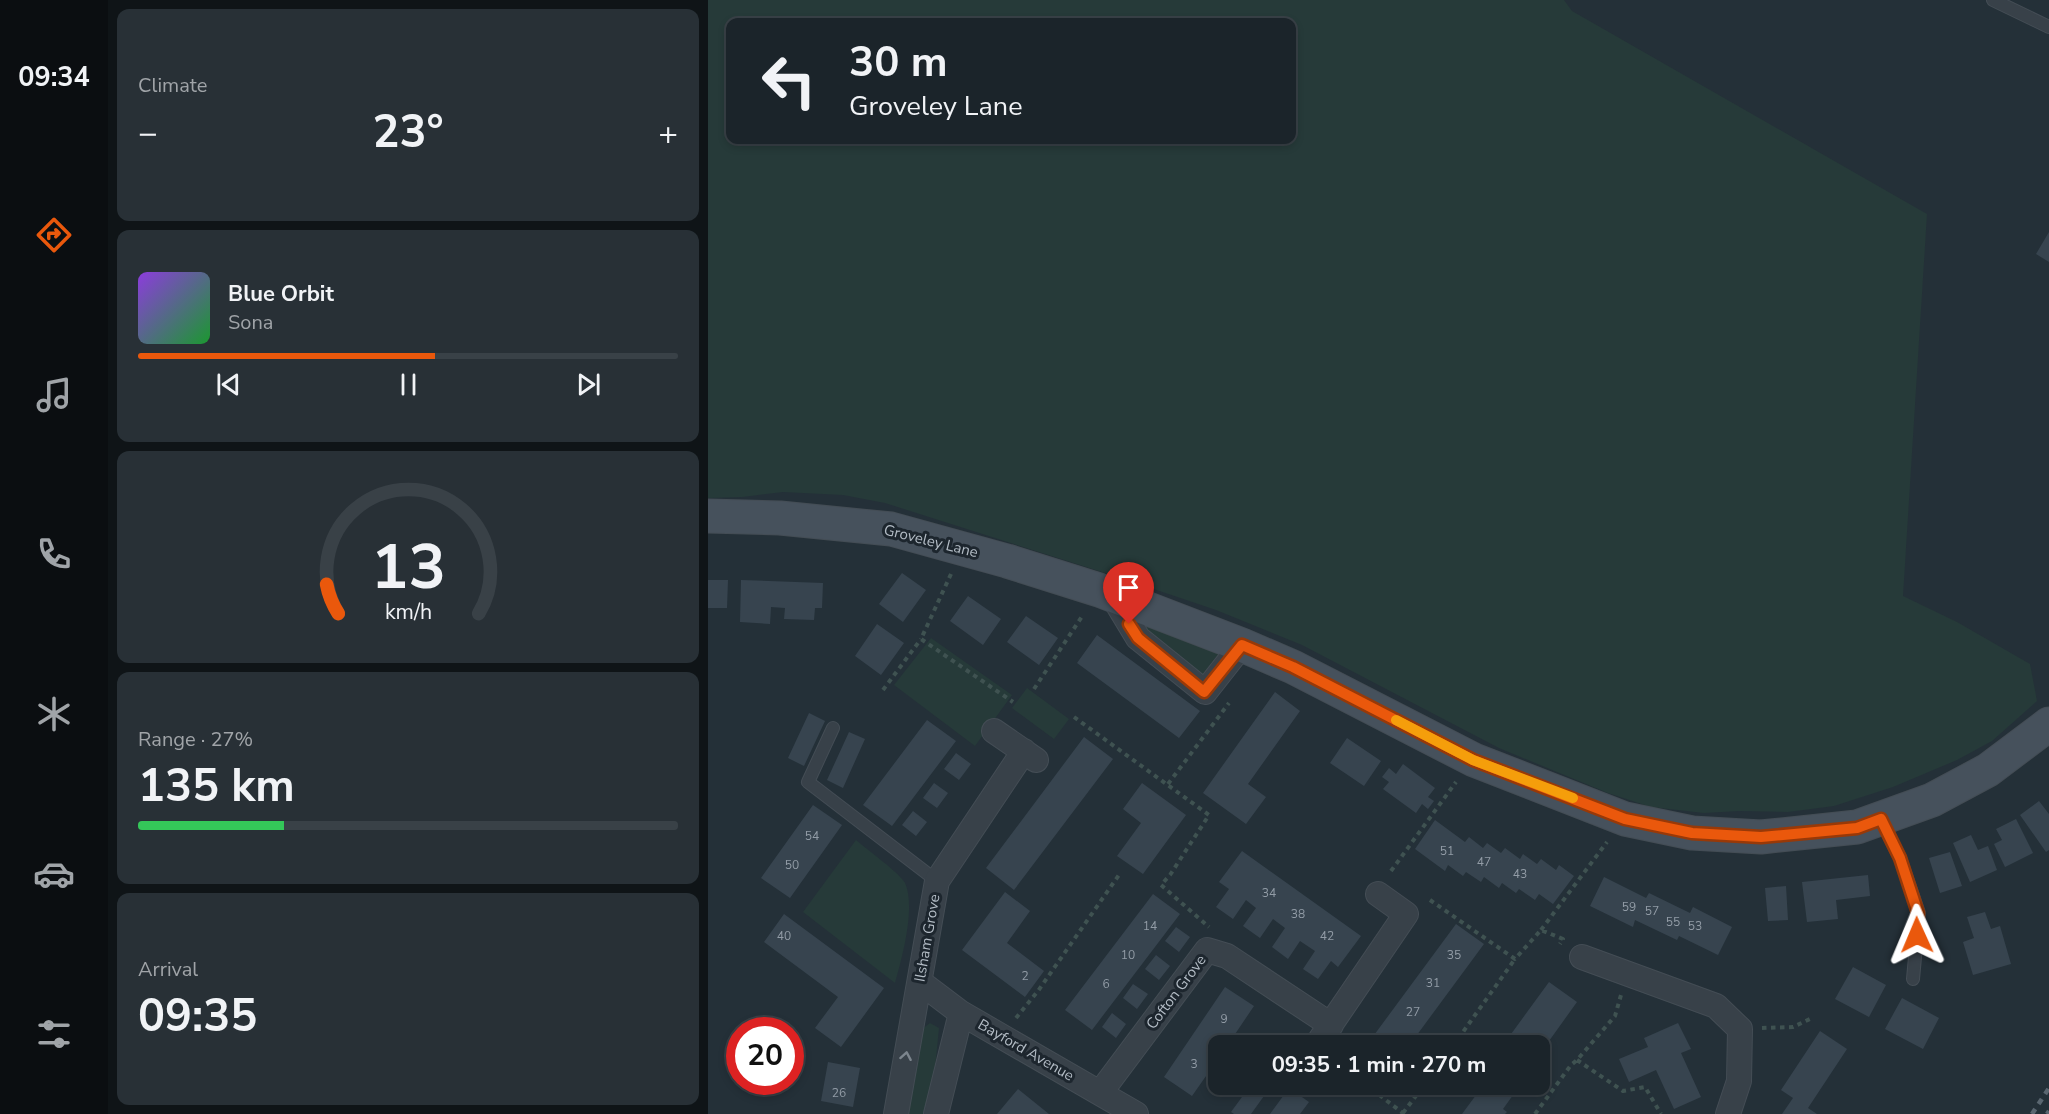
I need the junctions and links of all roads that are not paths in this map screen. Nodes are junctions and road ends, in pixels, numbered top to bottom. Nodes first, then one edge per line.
1 (1993, 0) edge
2 (2049, 27) edge
3 (708, 516) edge
4 (1106, 593) junction
5 (1242, 645) junction
6 (2049, 724) edge
7 (833, 728) dead end
8 (994, 731) dead end
9 (1881, 819) junction
10 (937, 881) junction
11 (1377, 894) dead end
12 (1582, 957) dead end
13 (1913, 979) dead end
14 (920, 982) junction
15 (961, 1013) junction
16 (1331, 1025) junction
17 (1324, 1035) edge
18 (1100, 1093) junction
19 (896, 1114) edge
20 (936, 1114) edge
21 (1136, 1114) edge
22 (1728, 1114) edge

1 - 2 lane
3 - 4 main road, Groveley Lane
4 - 5 main road, Groveley Lane
4 - 5 street
5 - 9 main road, Groveley Lane
6 - 9 main road, Groveley Lane
7 - 10 lane
8 - 10 street, Ilsham Grove
9 - 13 lane
10 - 14 street, Ilsham Grove
11 - 16 street
12 - 22 street
14 - 15 street, Bayford Avenue
19 -> 14 street, Ilsham Grove
15 - 18 street, Bayford Avenue
15 - 20 street
16 - 17 street
16 - 18 street, Cofton Grove
18 - 21 street, Bayford Avenue

